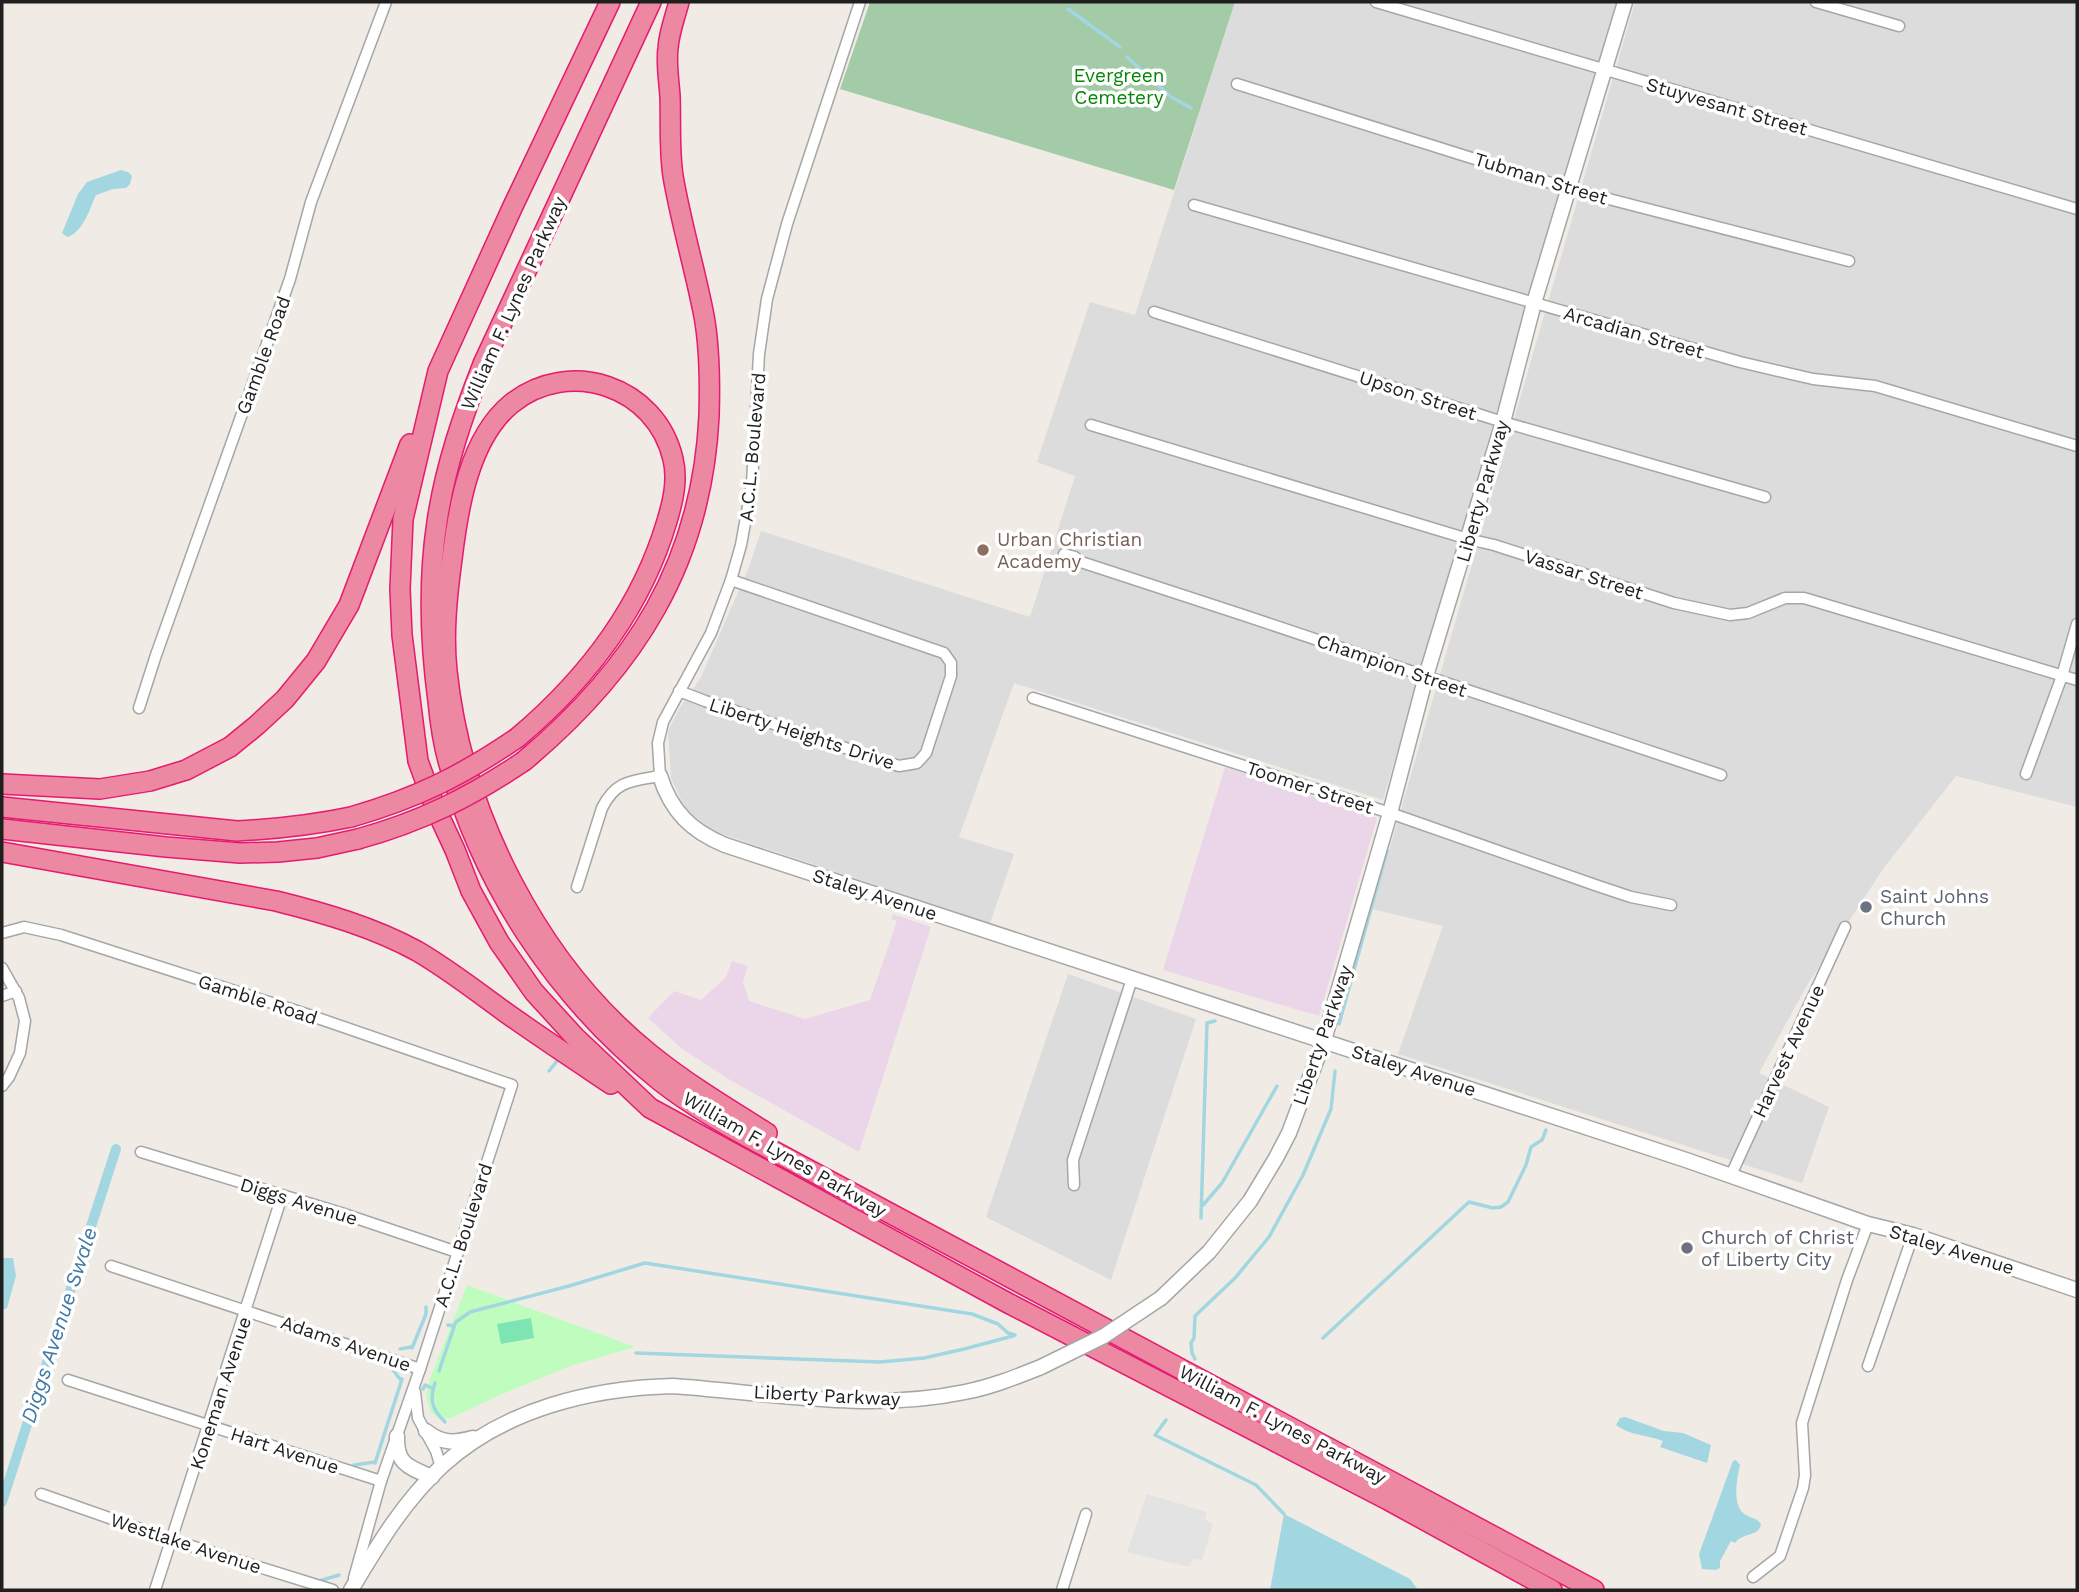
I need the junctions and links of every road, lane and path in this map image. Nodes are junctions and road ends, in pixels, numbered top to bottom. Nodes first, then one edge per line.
1 (386, 2) edge
2 (610, 2) edge
3 (651, 2) edge
4 (679, 2) edge
5 (860, 2) edge
6 (1376, 2) edge
7 (1625, 2) edge
8 (1816, 2) edge
9 (1899, 26) dead end
10 (1605, 70) junction
11 (1237, 84) dead end
12 (1570, 189) junction
13 (1195, 205) dead end
14 (2077, 209) edge
15 (1849, 261) dead end
16 (1534, 303) junction
17 (1154, 312) dead end
18 (438, 371) junction
19 (1503, 422) junction
20 (1091, 425) dead end
21 (2077, 446) edge
22 (1765, 497) dead end
23 (1468, 539) junction
24 (1064, 554) dead end
25 (731, 580) junction
26 (2077, 624) edge
27 (2062, 676) junction
28 (1426, 677) junction
29 (2077, 680) edge
30 (679, 691) junction
31 (1032, 698) dead end
32 (139, 708) dead end
33 (2026, 774) dead end
34 (1721, 775) dead end
35 (660, 776) junction
36 (2, 784) edge
37 (2, 807) edge
38 (1390, 813) junction
39 (2, 830) edge
40 (2, 852) edge
41 (577, 887) dead end
42 (1671, 905) dead end
43 (1846, 927) dead end
44 (2, 933) edge
45 (2, 968) edge
46 (1132, 979) junction
47 (16, 991) junction
48 (2, 996) edge
49 (1324, 1040) junction
50 (512, 1085) joint
51 (2, 1086) edge
52 (650, 1108) junction
53 (141, 1152) dead end
54 (1731, 1175) junction
55 (1074, 1185) dead end
56 (282, 1196) junction
57 (903, 1220) junction
58 (1868, 1224) junction
59 (1913, 1235) junction
60 (457, 1252) junction
61 (111, 1266) dead end
62 (2077, 1290) edge
63 (246, 1310) junction
64 (1868, 1366) dead end
65 (420, 1369) junction
66 (68, 1380) dead end
67 (414, 1386) junction
68 (210, 1425) junction
69 (426, 1431) junction
70 (397, 1436) junction
71 (481, 1436) junction
72 (437, 1472) junction
73 (381, 1481) junction
74 (41, 1494) dead end
75 (1086, 1514) dead end
76 (172, 1540) junction
77 (1753, 1577) dead end
78 (155, 1590) edge
79 (333, 1590) edge
80 (351, 1590) edge
81 (1062, 1590) edge
82 (1552, 1590) edge
83 (1594, 1590) edge

1 - 32 street, Gamble Road
2 - 18 highway, William F. Lynes Parkway
3 - 57 highway, William F. Lynes Parkway
4 - 39 highway, bridge
5 - 25 street, A.C.L. Boulevard
6 - 10 street, Stuyvesant Street
7 - 10 street, Liberty Parkway
8 - 9 street
10 - 12 street, Liberty Parkway
10 - 14 street, Stuyvesant Street
11 - 12 street, Tubman Street
12 - 15 street, Tubman Street
12 - 16 street, Liberty Parkway
13 - 16 street, Arcadian Street
16 - 19 street, Liberty Parkway
16 - 21 street, Arcadian Street
17 - 19 street, Upson Street
18 - 36 highway
18 - 52 highway, William F. Lynes Parkway
19 - 22 street, Upson Street
19 - 23 street, Liberty Parkway
20 - 23 street, Vassar Street
23 - 27 street, Vassar Street
23 - 28 street, Liberty Parkway
24 - 28 street, Champion Street
25 - 30 street, A.C.L. Boulevard
25 - 30 street, Liberty Heights Drive
26 - 27 street
27 - 29 street, Vassar Street
27 - 33 street
28 - 34 street, Champion Street
28 - 38 street, Liberty Parkway
30 - 35 street, A.C.L. Boulevard
31 - 38 street, Toomer Street
35 - 41 street
35 - 46 street, Staley Avenue
37 - 57 highway, bridge
38 - 42 street, Toomer Street
38 - 49 street, Liberty Parkway
40 - 52 highway
43 - 54 street, Harvest Avenue
44 - 50 street, Gamble Road
45 - 47 street
46 - 49 street, Staley Avenue
46 - 55 street
47 - 48 street
47 - 51 street
49 - 54 street, Staley Avenue
49 - 71 street, Liberty Parkway, bridge
50 - 60 street, A.C.L. Boulevard
52 - 82 highway, William F. Lynes Parkway
53 - 56 street, Diggs Avenue
54 - 58 street, Staley Avenue
56 - 60 street, Diggs Avenue
56 - 63 street, Koneman Avenue
57 - 83 highway, William F. Lynes Parkway
58 - 59 street, Staley Avenue
58 - 77 street
59 - 62 street, Staley Avenue
59 - 64 street
60 - 65 street, A.C.L. Boulevard
61 - 63 street, Adams Avenue
63 - 65 street, Adams Avenue
63 - 68 street, Koneman Avenue
65 - 67 street, A.C.L. Boulevard
66 - 68 street, Hart Avenue
67 - 69 street, A.C.L. Boulevard
67 - 70 street, A.C.L. Boulevard
68 - 73 street, Hart Avenue
68 - 76 street, Koneman Avenue
69 - 71 street
69 - 72 street, A.C.L. Boulevard
70 - 72 street
70 - 73 street, A.C.L. Boulevard
71 - 72 street, Liberty Parkway
72 - 80 street, A.C.L. Boulevard
73 - 80 street, A.C.L. Boulevard
74 - 76 street, Westlake Avenue
75 - 81 street
76 - 78 street, Koneman Avenue
76 - 79 street, Westlake Avenue

